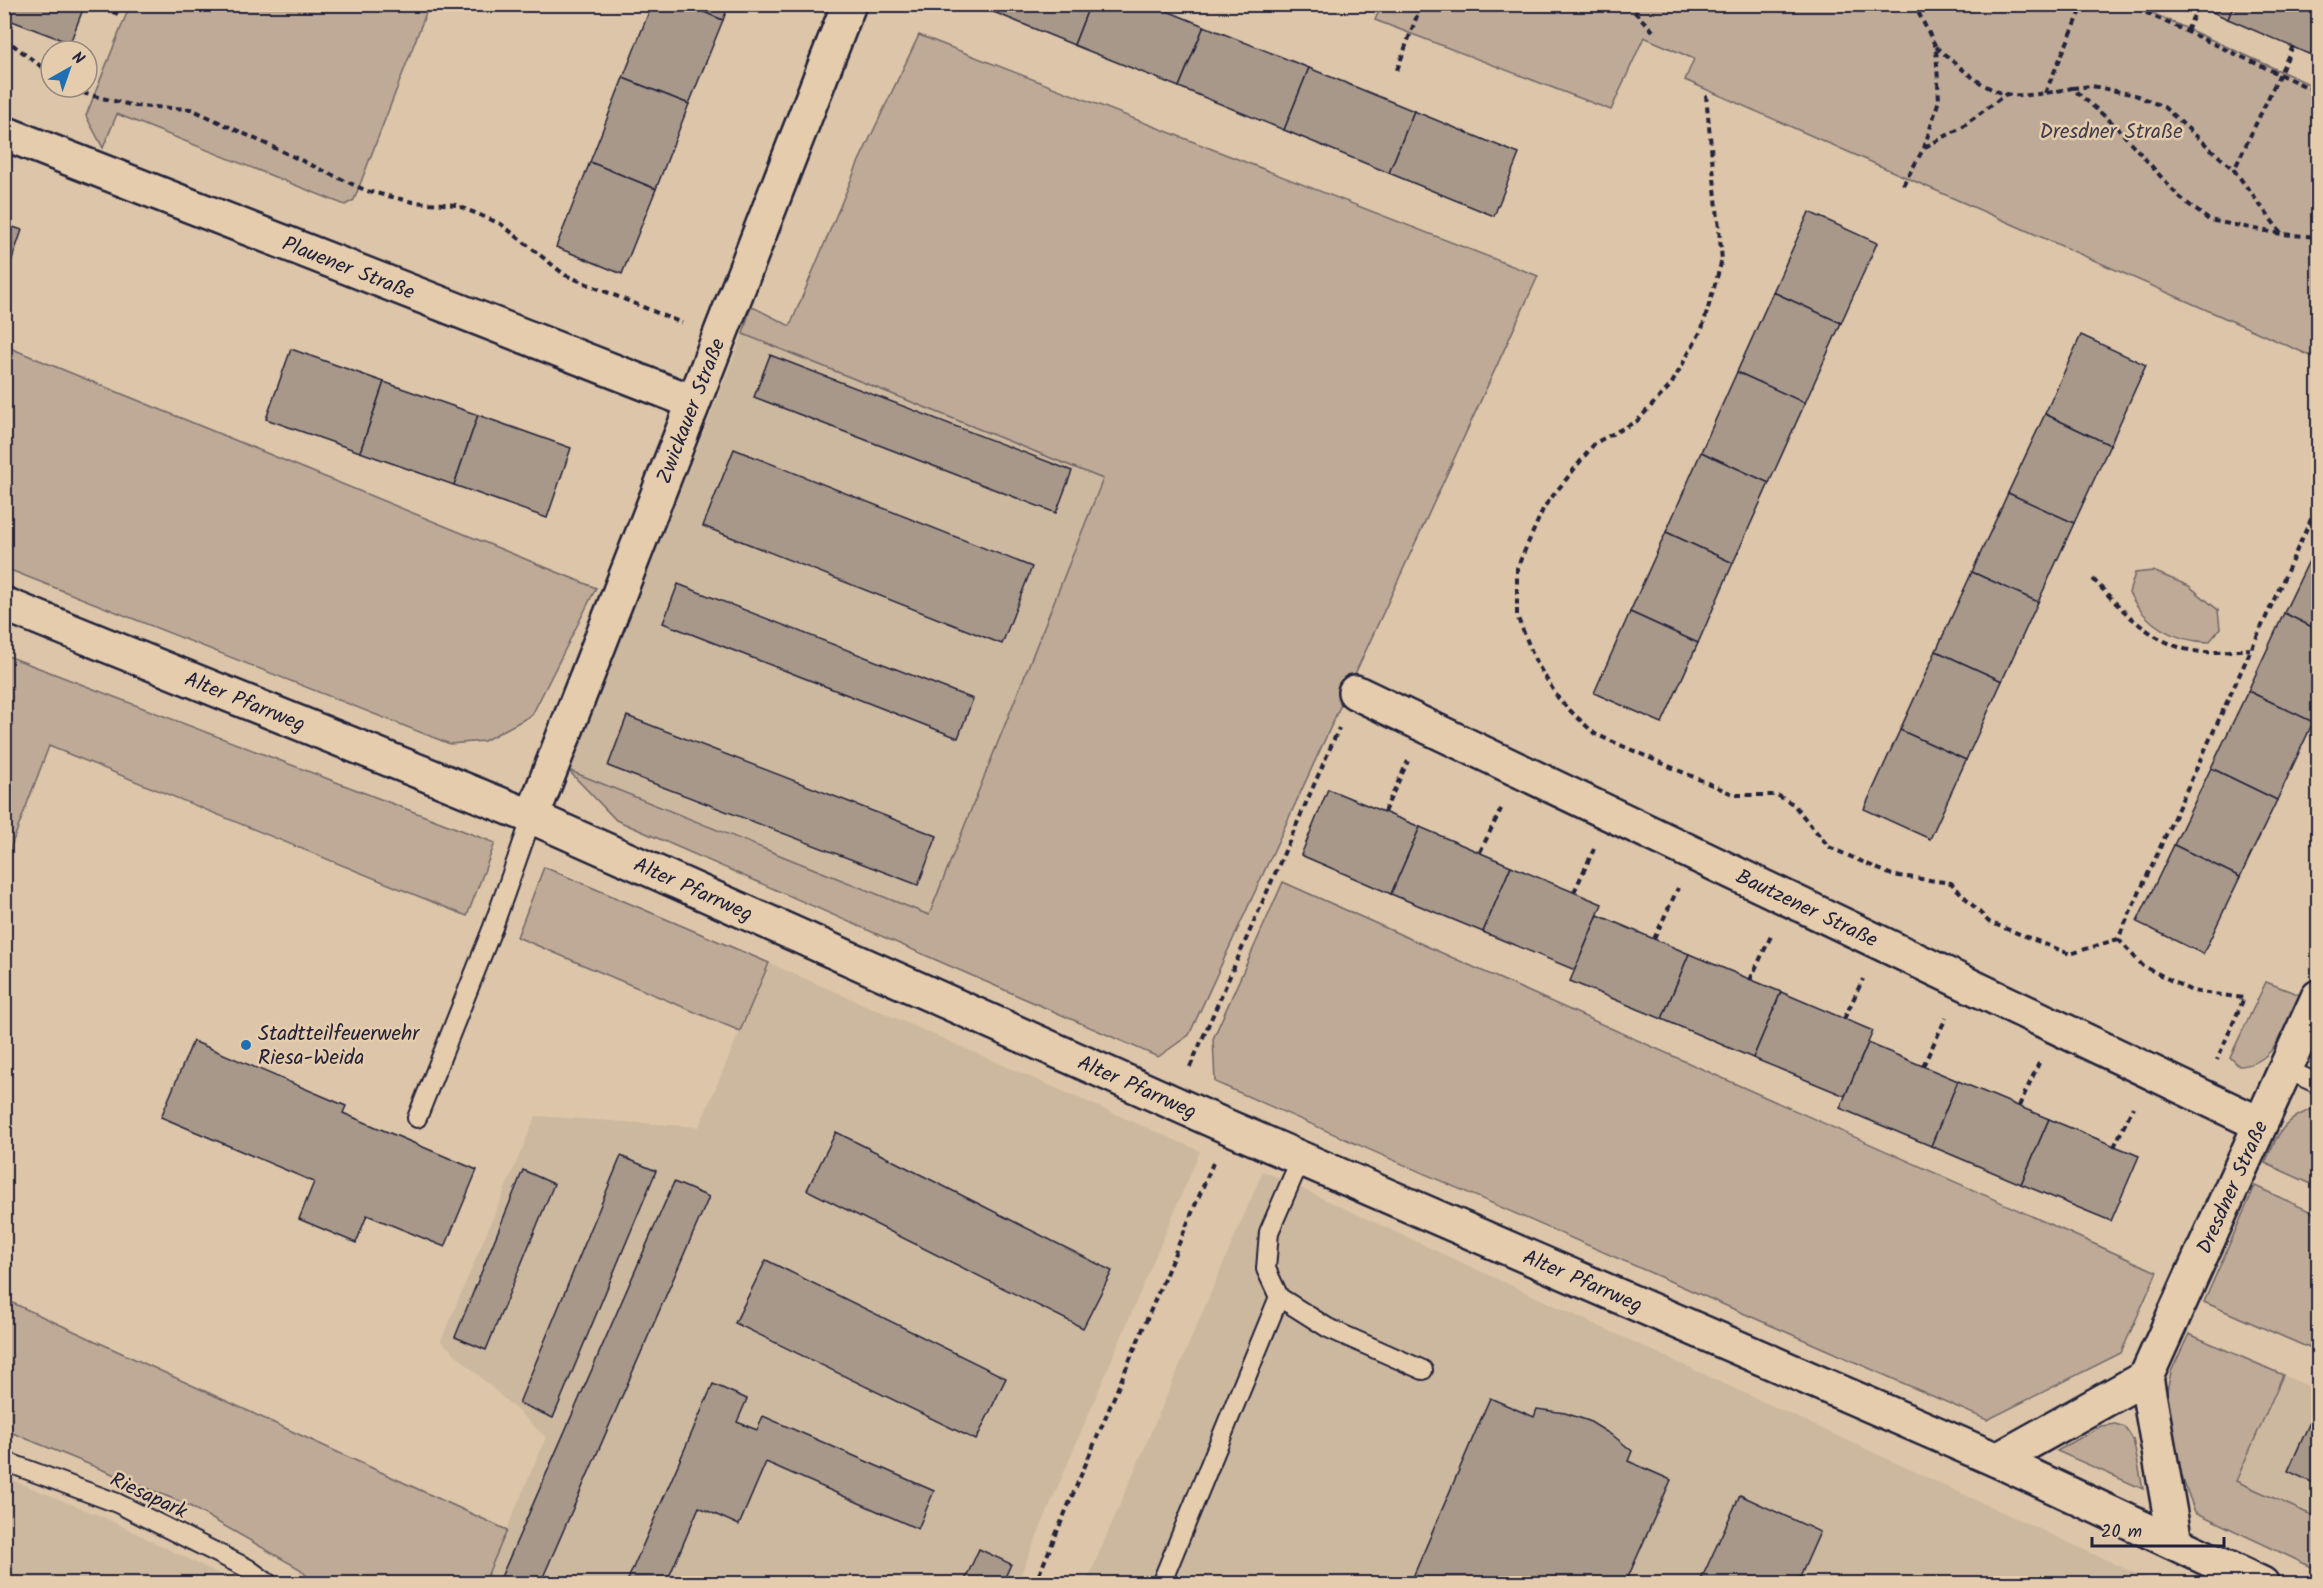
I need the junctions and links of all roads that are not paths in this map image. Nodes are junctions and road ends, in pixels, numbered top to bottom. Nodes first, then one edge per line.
1 (849, 4) edge
2 (4, 133) edge
3 (693, 402) junction
4 (4, 604) edge
5 (1355, 692) road end
6 (532, 817) junction
7 (2319, 997) edge
8 (2286, 1069) junction
9 (2319, 1084) edge
10 (417, 1118) dead end
11 (2260, 1124) junction
12 (1301, 1158) junction
13 (1279, 1297) junction
14 (1423, 1370) dead end
15 (2146, 1377) junction
16 (1997, 1460) junction
17 (4, 1461) edge
18 (2175, 1542) junction
19 (268, 1584) edge
20 (1161, 1584) edge
21 (2262, 1584) edge

1 - 3 street, Zwickauer Straße
2 - 3 street, Plauener Straße
3 - 6 street, Zwickauer Straße
4 - 6 street, Alter Pfarrweg
5 - 11 street, Bautzener Straße
6 - 10 lane
6 - 12 street, Alter Pfarrweg
7 - 8 street, Dresdner Straße
8 - 9 lane
8 - 11 street, Dresdner Straße
11 - 15 street, Dresdner Straße
12 - 13 lane
12 - 16 street, Alter Pfarrweg
13 - 14 lane
13 - 20 lane
15 - 16 street
15 - 18 street
16 - 18 street, Alter Pfarrweg
17 - 19 lane, Riesapark
18 - 21 street, Alter Pfarrweg

